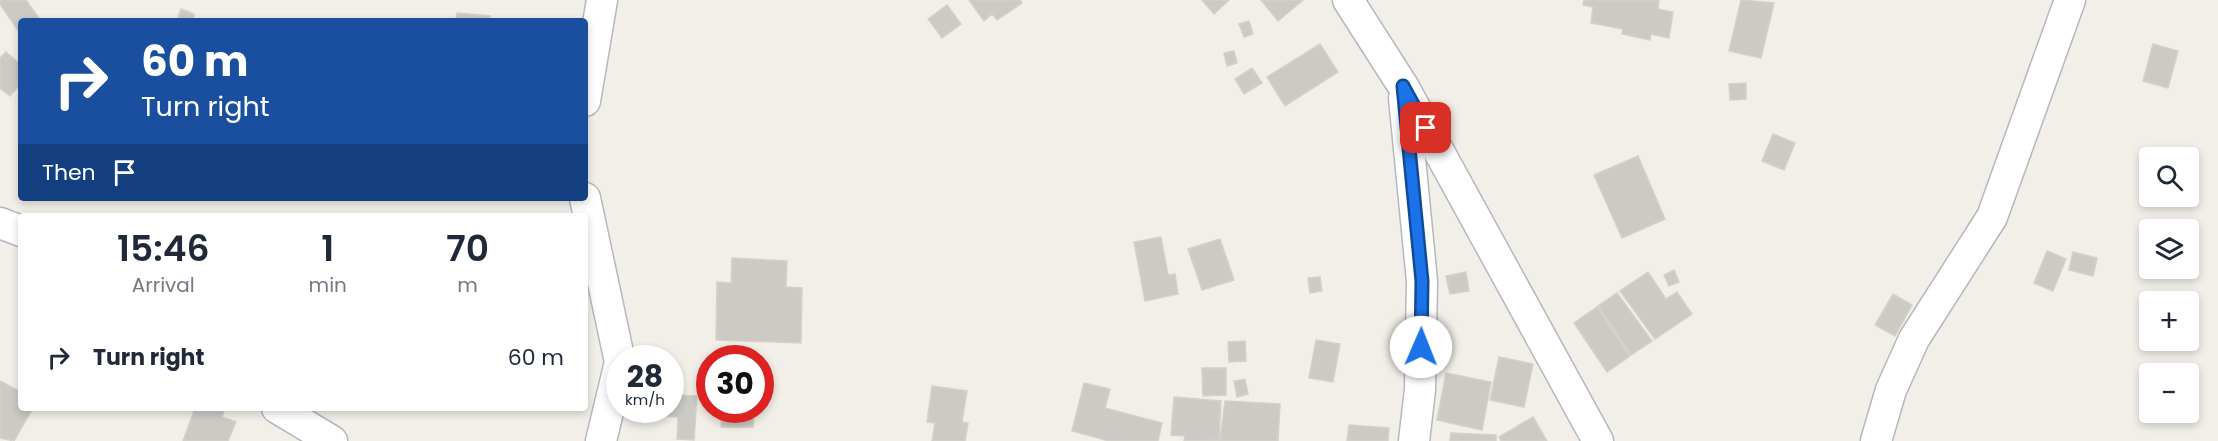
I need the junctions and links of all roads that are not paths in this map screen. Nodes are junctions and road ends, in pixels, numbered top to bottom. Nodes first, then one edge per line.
1 (602, 0) edge
2 (1348, 0) edge
3 (2070, 0) edge
4 (588, 83) edge
5 (1403, 86) junction
6 (586, 201) edge
7 (0, 223) edge
8 (18, 230) edge
9 (616, 345) edge
10 (281, 411) edge
11 (606, 420) edge
12 (332, 441) edge
13 (601, 441) edge
14 (1414, 441) edge
15 (1598, 441) edge
16 (1876, 441) edge

1 - 4 street
2 - 5 street
3 - 16 street
5 - 14 street
5 - 15 street
6 - 9 street
7 - 8 street
10 - 12 street
11 - 13 street

